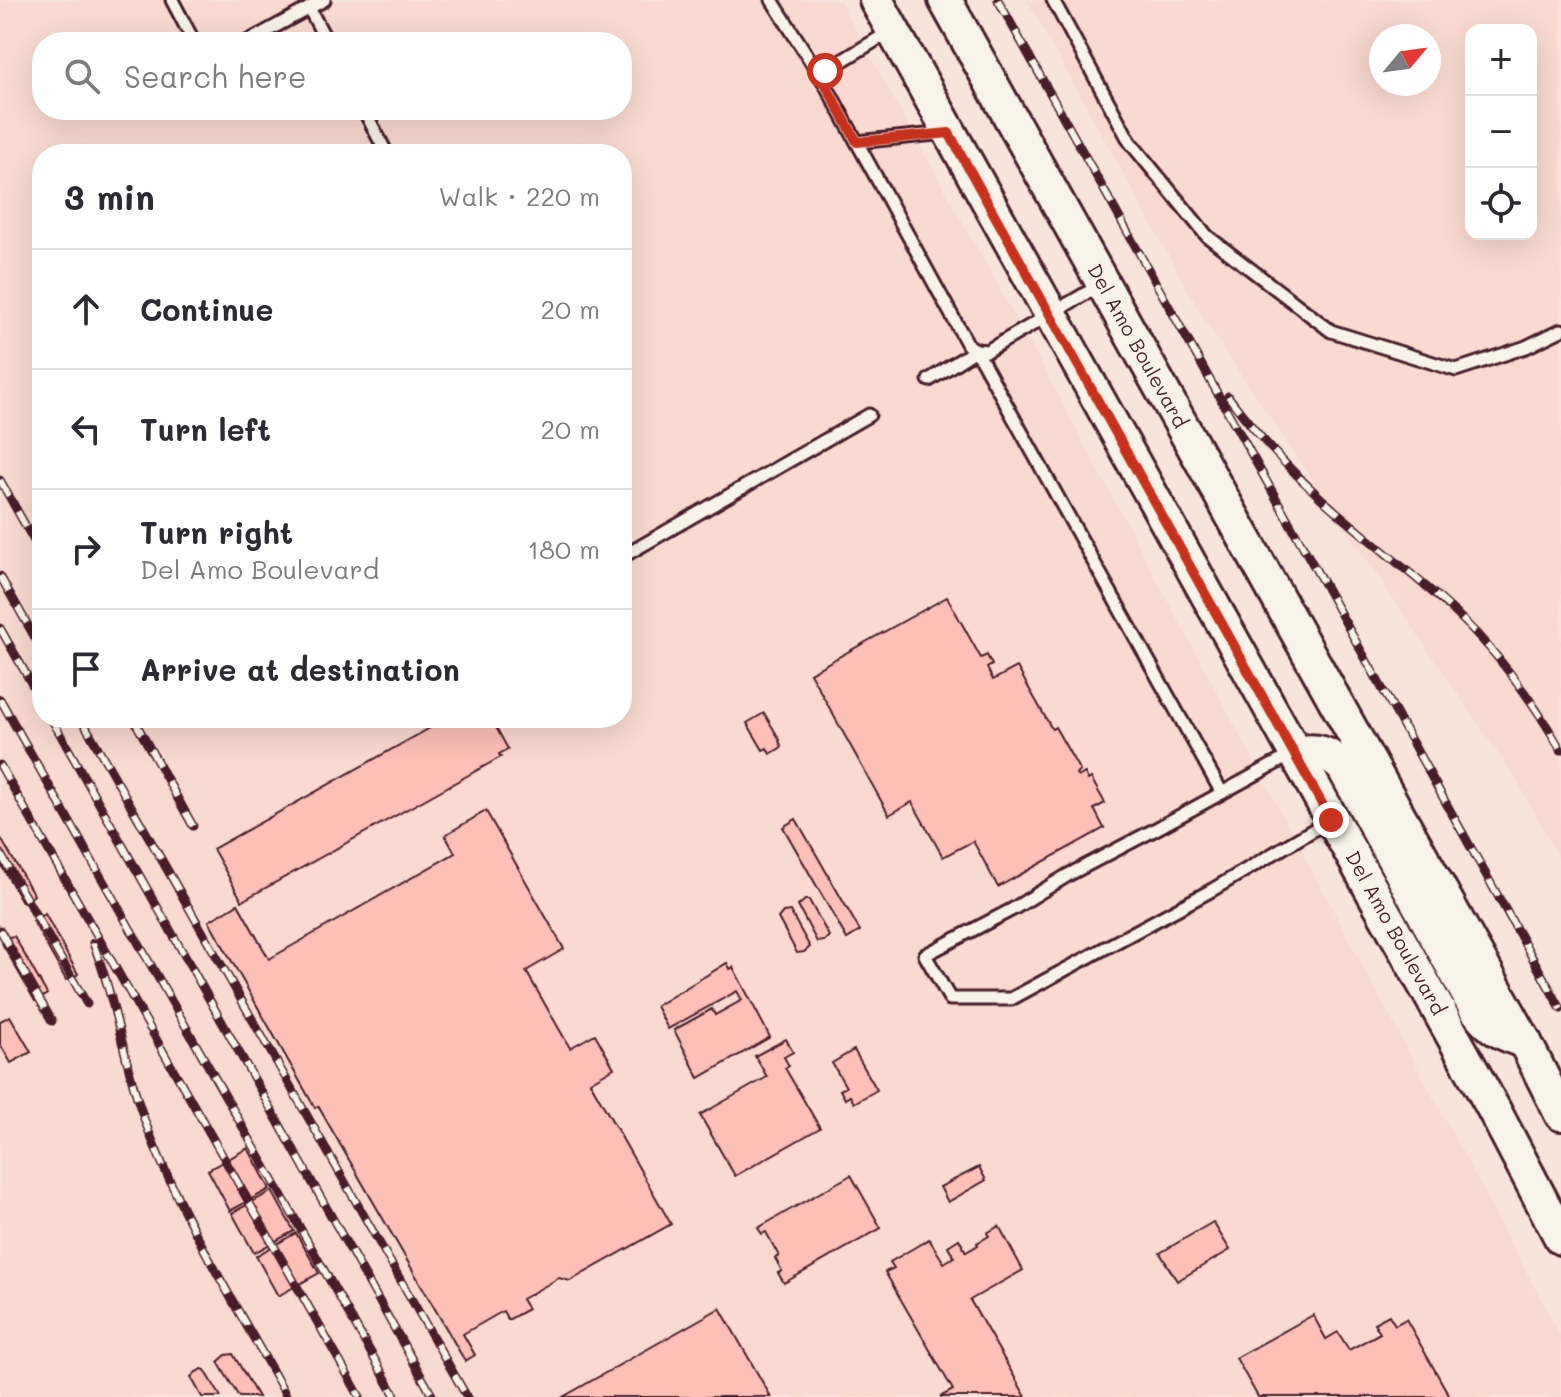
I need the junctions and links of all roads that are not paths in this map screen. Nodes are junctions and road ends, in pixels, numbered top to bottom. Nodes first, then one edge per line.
1 (172, 0) edge
2 (324, 0) edge
3 (772, 0) edge
4 (876, 0) edge
5 (945, 0) edge
6 (1053, 0) edge
7 (309, 8) junction
8 (892, 30) junction
9 (189, 32) edge
10 (265, 32) edge
11 (322, 32) edge
12 (824, 82) junction
13 (369, 120) edge
14 (949, 133) junction
15 (857, 142) junction
16 (382, 144) edge
17 (1103, 284) junction
18 (1050, 313) junction
19 (1561, 330) edge
20 (976, 350) junction
21 (929, 380) dead end
22 (869, 415) dead end
23 (632, 551) edge
24 (1294, 753) junction
25 (1222, 793) junction
26 (1331, 820) junction
27 (1525, 1042) junction
28 (1561, 1114) edge
29 (1561, 1238) edge

1 - 9 lane
2 - 7 lane
3 - 12 lane
4 - 8 main road, Del Amo Boulevard
5 - 17 main road, Del Amo Boulevard
6 - 19 lane
7 - 10 lane
7 - 11 lane
8 - 12 lane
8 - 14 main road, Del Amo Boulevard
12 - 15 lane
13 - 16 lane
14 - 15 lane
14 - 18 main road, Del Amo Boulevard
15 - 20 lane
17 - 18 lane
17 - 27 main road, Del Amo Boulevard
18 - 20 lane
18 - 24 main road, Del Amo Boulevard
20 - 21 lane
20 - 25 lane
22 - 23 lane
24 - 25 lane
24 - 26 main road, Del Amo Boulevard
24 - 27 main road
25 - 26 lane
26 - 29 main road, Del Amo Boulevard
27 - 28 main road, Del Amo Boulevard

